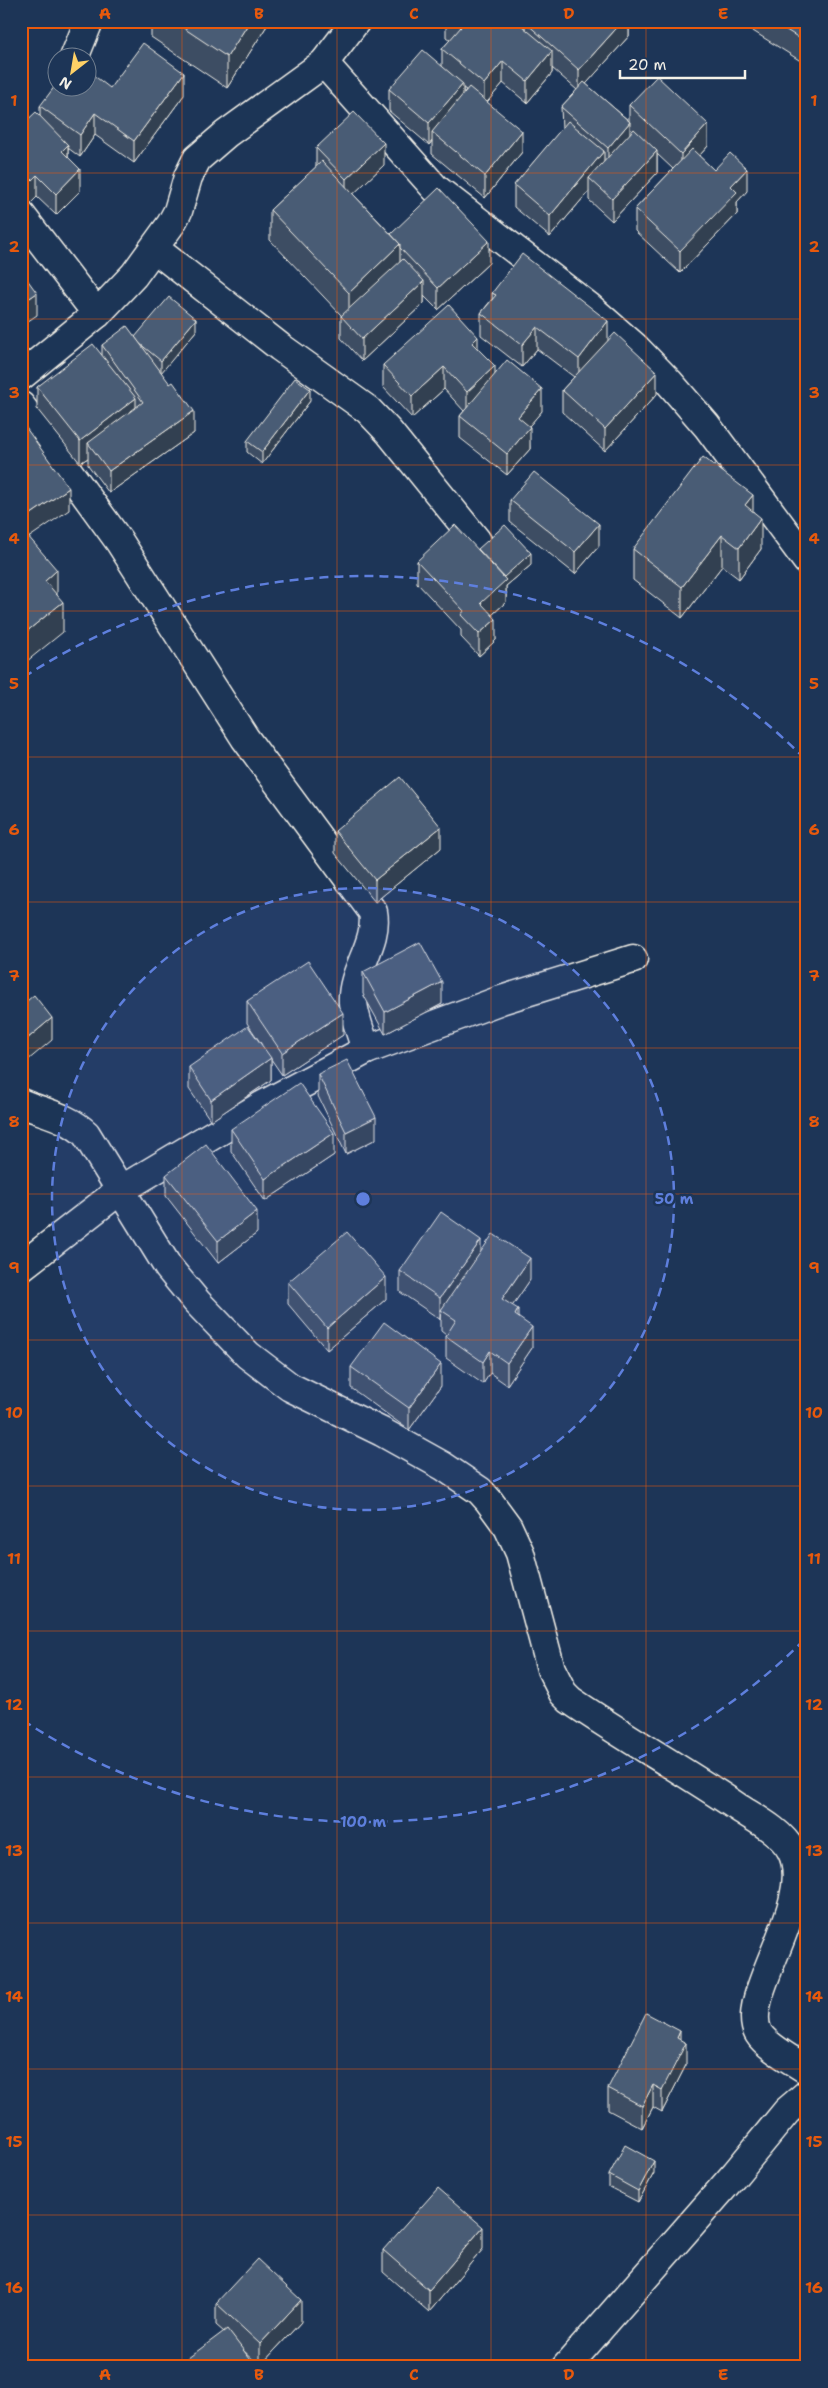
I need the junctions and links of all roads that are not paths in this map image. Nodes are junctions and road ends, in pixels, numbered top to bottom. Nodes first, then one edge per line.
1 (89, 21) edge
2 (356, 21) edge
3 (78, 48) edge
4 (324, 63) junction
5 (21, 215) edge
6 (154, 249) junction
7 (97, 314) junction
8 (21, 376) edge
9 (21, 406) edge
10 (477, 541) dead end
11 (807, 561) edge
12 (633, 959) dead end
13 (366, 1050) junction
14 (21, 1103) edge
15 (119, 1191) junction
16 (21, 1267) edge
17 (807, 2070) edge
18 (807, 2094) edge
19 (566, 2367) edge

1 - 3 street
2 - 4 street
4 - 6 street
4 - 11 street
5 - 7 street
6 - 7 street
6 - 10 street
7 - 8 street
9 - 13 street
12 - 13 street
13 - 15 street
14 - 15 street
15 - 16 street
15 - 17 street
18 - 19 street

